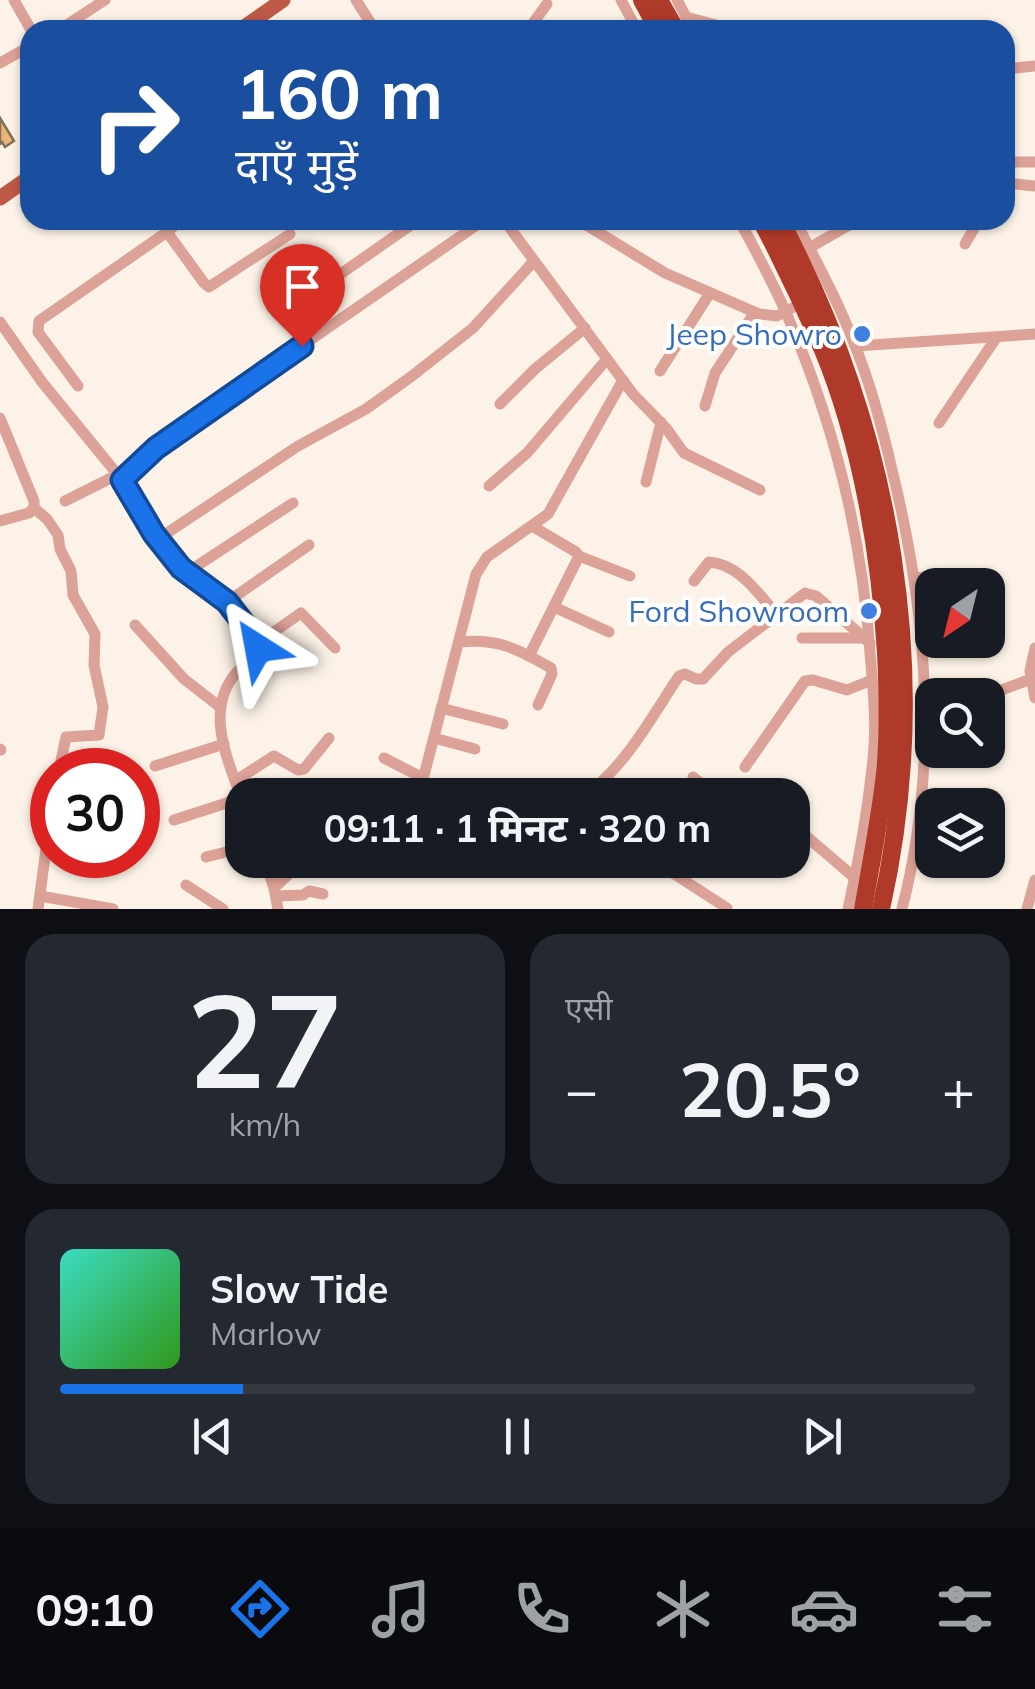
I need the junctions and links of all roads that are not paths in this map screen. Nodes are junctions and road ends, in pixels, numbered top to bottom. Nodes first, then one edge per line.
1 (106, 0) edge
2 (283, 0) edge
3 (659, 0) edge
4 (547, 4) dead end
5 (75, 20) edge
6 (254, 20) edge
7 (535, 20) edge
8 (677, 20) edge
9 (164, 230) edge
10 (172, 230) edge
11 (404, 230) edge
12 (470, 230) edge
13 (511, 230) edge
14 (594, 230) edge
15 (746, 230) edge
16 (765, 230) edge
17 (785, 230) edge
18 (801, 230) edge
19 (841, 230) edge
20 (974, 230) edge
21 (290, 234) dead end
22 (966, 244) dead end
23 (810, 248) junction
24 (534, 261) junction
25 (329, 282) dead end
26 (710, 293) junction
27 (794, 307) junction
28 (755, 312) junction
29 (0, 322) edge
30 (585, 328) junction
31 (1035, 334) edge
32 (996, 338) junction
33 (856, 346) junction
34 (608, 359) junction
35 (660, 371) dead end
36 (622, 380) junction
37 (78, 386) dead end
38 (500, 404) dead end
39 (706, 406) dead end
40 (0, 418) edge
41 (662, 422) junction
42 (938, 423) dead end
43 (120, 478) junction
44 (646, 482) dead end
45 (489, 486) dead end
46 (760, 490) dead end
47 (65, 501) dead end
48 (293, 503) dead end
49 (34, 508) junction
50 (0, 521) edge
51 (532, 526) junction
52 (158, 539) junction
53 (308, 545) dead end
54 (578, 556) junction
55 (186, 572) junction
56 (630, 576) dead end
57 (915, 577) edge
58 (694, 580) dead end
59 (227, 602) junction
60 (554, 606) junction
61 (776, 614) junction
62 (135, 625) dead end
63 (609, 632) dead end
64 (802, 638) dead end
65 (866, 641) junction
66 (258, 642) junction
67 (458, 642) junction
68 (335, 648) dead end
69 (1035, 648) edge
70 (528, 656) junction
71 (1032, 674) edge
72 (872, 680) junction
73 (1005, 687) edge
74 (1035, 698) edge
75 (538, 705) dead end
76 (220, 706) junction
77 (442, 708) junction
78 (503, 724) dead end
79 (329, 738) dead end
80 (434, 738) junction
81 (224, 744) junction
82 (63, 748) edge
83 (475, 749) dead end
84 (384, 758) dead end
85 (160, 764) edge
86 (745, 767) dead end
87 (925, 768) edge
88 (234, 778) edge
89 (240, 778) edge
90 (409, 778) edge
91 (424, 778) edge
92 (606, 778) edge
93 (225, 804) edge
94 (174, 820) dead end
95 (810, 839) edge
96 (225, 852) edge
97 (206, 856) dead end
98 (680, 878) edge
99 (855, 878) junction
100 (1035, 880) edge
101 (186, 885) dead end
102 (323, 894) dead end
103 (276, 898) edge
104 (39, 902) edge
105 (727, 908) edge
106 (113, 909) edge
107 (223, 909) edge
108 (848, 909) edge
109 (864, 909) edge
110 (882, 909) edge
111 (902, 909) edge
112 (1027, 909) edge

1 - 5 street
2 - 6 main road
3 - 8 highway
4 - 7 street
9 - 37 street
10 - 21 street
11 - 25 street
12 - 43 street
13 - 24 street
14 - 26 street
15 - 27 street
16 - 27 highway
17 - 110 highway
18 - 23 street
19 - 23 street
20 - 22 street
23 - 33 street
24 - 30 street
24 - 52 street
26 - 28 street
26 - 35 street
27 - 28 street
27 - 65 street
27 - 109 highway
28 - 39 street
29 - 43 street
30 - 34 street
30 - 38 street
31 - 32 street
32 - 33 street
32 - 42 street
33 - 57 street
34 - 36 street
34 - 45 street
36 - 41 street
36 - 51 street
40 - 49 street
41 - 44 street
41 - 46 street
43 - 47 street
43 - 52 street
48 - 55 street
49 - 50 street
49 - 82 street
51 - 54 street
51 - 67 street
52 - 55 street
53 - 59 street
54 - 56 street
54 - 60 street
55 - 59 street
58 - 61 street
59 - 66 street
60 - 63 street
60 - 70 street
61 - 65 street
61 - 92 street
62 - 76 street
64 - 65 street
65 - 72 street
66 - 68 street
66 - 76 street
67 - 70 street
67 - 77 street
69 - 71 street
70 - 75 street
71 - 73 street
71 - 74 street
72 - 86 street
72 - 99 street
76 - 81 street
77 - 78 street
77 - 80 street
79 - 89 street
80 - 83 street
80 - 91 street
81 - 85 street
81 - 88 street
84 - 90 street
87 - 111 street
93 - 94 street
95 - 99 street
96 - 97 street
98 - 105 street
99 - 108 street
100 - 112 street
101 - 107 street
102 - 103 street
104 - 106 street

